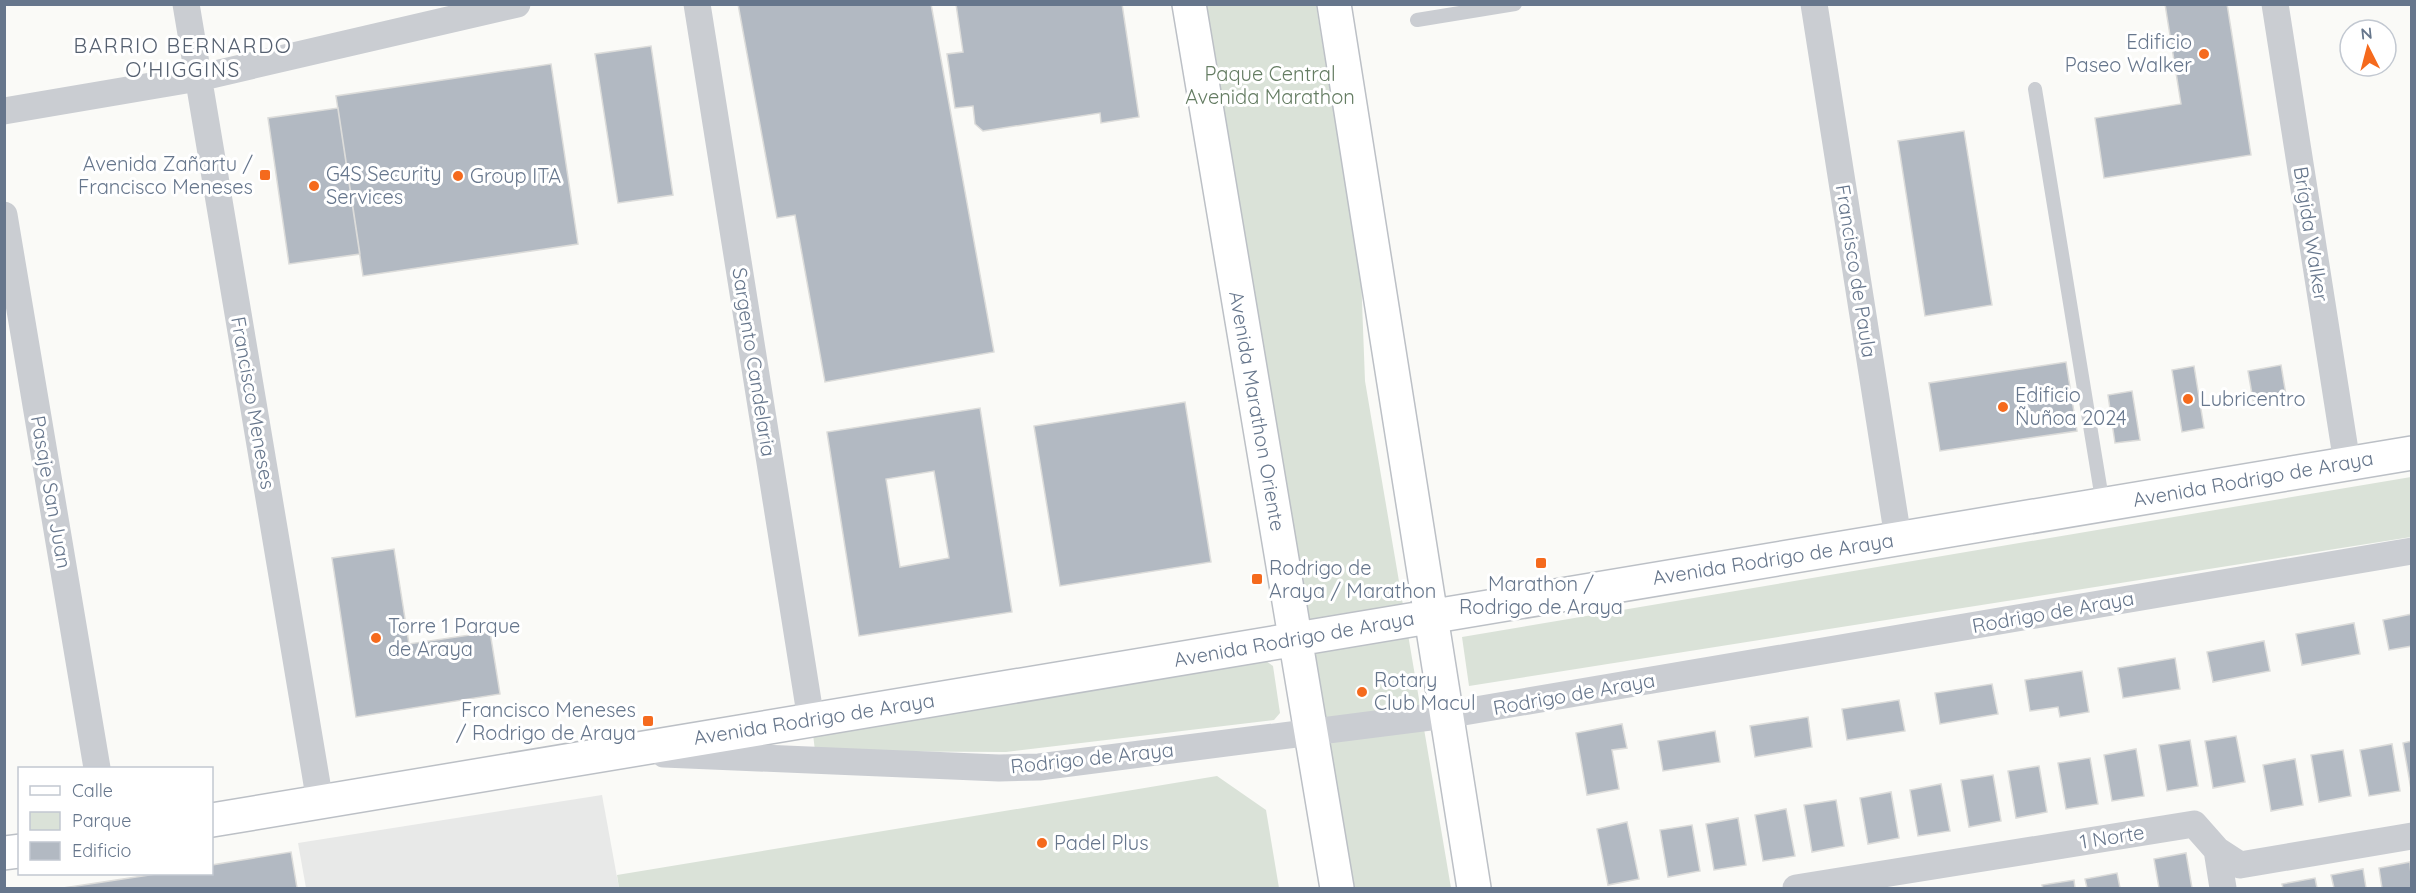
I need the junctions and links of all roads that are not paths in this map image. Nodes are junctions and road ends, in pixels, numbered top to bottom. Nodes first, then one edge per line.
1 (186, 4) edge
2 (517, 4) edge
3 (697, 4) edge
4 (1189, 4) edge
5 (1334, 4) edge
6 (1515, 4) edge
7 (1814, 4) edge
8 (2275, 4) edge
9 (1417, 20) dead end
10 (198, 78) junction
11 (2035, 89) dead end
12 (4, 111) edge
13 (4, 216) edge
14 (2412, 453) edge
15 (2347, 463) junction
16 (2103, 505) junction
17 (1898, 538) junction
18 (2412, 551) edge
19 (1430, 616) junction
20 (1296, 639) junction
21 (1446, 715) junction
22 (811, 720) junction
23 (1311, 733) junction
24 (621, 752) junction
25 (97, 767) edge
26 (320, 802) junction
27 (213, 820) edge
28 (2412, 836) edge
29 (2217, 850) junction
30 (1337, 888) edge
31 (1474, 888) edge
32 (1796, 888) edge
33 (2223, 888) edge

1 - 10 street, Francisco Meneses
2 - 10 street
3 - 22 street, Sargento Candelaria
4 - 20 main road, Avenida Marathon Oriente
5 - 19 main road
6 - 9 lane
7 - 17 street, Francisco de Paula
8 - 15 street, Brígida Walker
10 - 12 street
10 - 26 street, Francisco Meneses
11 - 16 lane
13 - 25 street, Pasaje San Juan
14 - 15 main road, Avenida Rodrigo de Araya
15 - 16 main road, Avenida Rodrigo de Araya
16 - 17 main road, Avenida Rodrigo de Araya
17 - 19 main road, Avenida Rodrigo de Araya
18 - 21 street, Rodrigo de Araya
19 - 20 main road, Avenida Rodrigo de Araya
19 - 21 main road
20 - 22 main road, Avenida Rodrigo de Araya
20 - 23 main road, Avenida Marathon Oriente
21 - 23 street, Rodrigo de Araya
21 - 31 main road
22 - 24 main road, Avenida Rodrigo de Araya
23 - 24 street, Rodrigo de Araya
23 - 30 main road, Avenida Marathon Oriente
24 - 26 main road, Avenida Rodrigo de Araya
26 - 27 main road, Avenida Rodrigo de Araya
28 - 29 street, 1 Norte
29 - 32 street, 1 Norte
29 - 33 street

